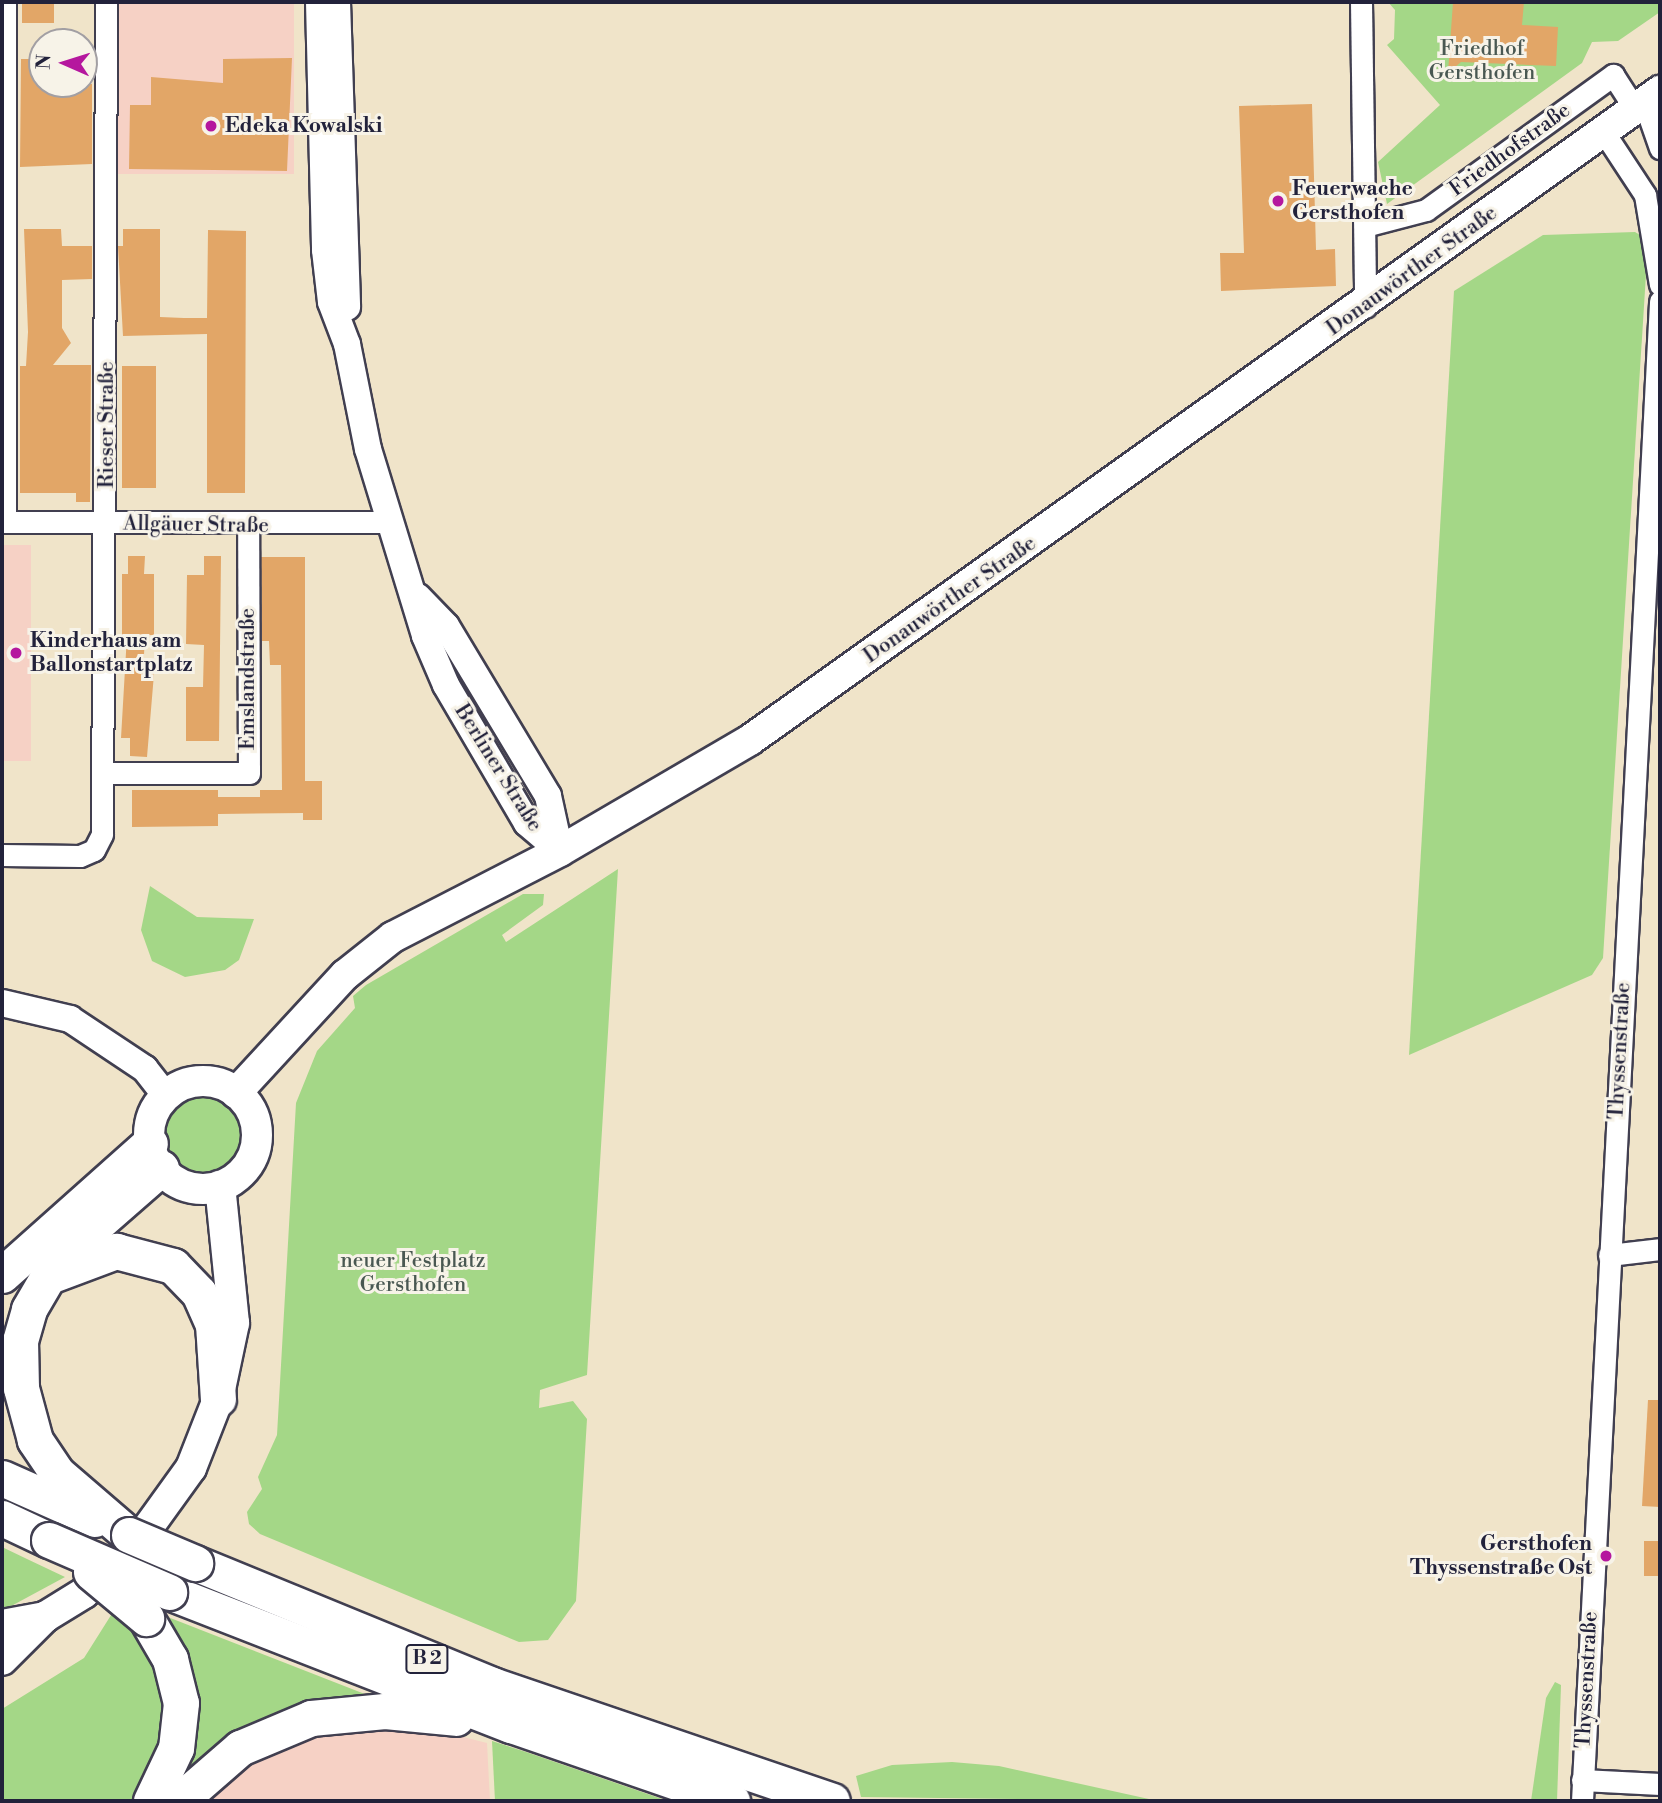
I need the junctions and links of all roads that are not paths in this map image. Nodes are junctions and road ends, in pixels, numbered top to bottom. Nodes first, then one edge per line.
1 (5, 2) edge
2 (106, 2) edge
3 (319, 2) edge
4 (337, 2) edge
5 (1361, 2) edge
6 (1646, 101) edge
7 (1603, 131) junction
8 (1660, 148) edge
9 (1365, 226) junction
10 (1660, 285) edge
11 (1660, 301) edge
12 (1365, 307) junction
13 (347, 344) junction
14 (3, 522) edge
15 (389, 522) junction
16 (108, 524) junction
17 (248, 526) junction
18 (1650, 670) edge
19 (106, 772) junction
20 (560, 851) junction
21 (2, 855) edge
22 (2, 1003) edge
23 (236, 1093) junction
24 (166, 1096) junction
25 (155, 1156) junction
26 (220, 1186) junction
27 (1660, 1249) edge
28 (1609, 1255) junction
29 (2, 1275) edge
30 (46, 1278) junction
31 (218, 1399) junction
32 (2, 1478) edge
33 (81, 1506) junction
34 (2, 1518) edge
35 (49, 1540) junction
36 (45, 1617) junction
37 (2, 1625) edge
38 (2, 1638) edge
39 (2, 1660) edge
40 (511, 1725) junction
41 (1583, 1780) junction
42 (1660, 1784) edge
43 (151, 1801) edge
44 (179, 1801) edge
45 (732, 1801) edge
46 (832, 1801) edge
47 (1582, 1801) edge

1 - 14 street
2 - 16 street, Rieser Straße
3 - 13 street, Berliner Straße
4 - 13 street, Berliner Straße
5 - 9 street
6 - 7 main road, Donauwörther Straße
6 - 8 street
6 - 9 street, Friedhofstraße
7 - 10 street
7 - 12 main road, Donauwörther Straße
9 - 12 street
11 - 18 street, Thyssenstraße
12 - 20 main road, Donauwörther Straße
13 - 15 street, Berliner Straße
14 - 16 street, Allgäuer Straße
15 - 17 street, Allgäuer Straße
15 - 20 street, Berliner Straße
16 - 17 street, Allgäuer Straße
16 - 19 street, Rieser Straße
17 - 19 street, Emslandstraße
18 - 28 street, Thyssenstraße
19 - 21 street, Rieser Straße
20 - 23 main road, Donauwörther Straße
22 - 24 street
23 - 24 main road
23 - 26 main road
24 - 25 main road
25 - 26 main road
25 - 29 highway
25 - 30 highway
26 - 31 main road
27 - 28 street
28 - 41 street, Thyssenstraße
30 - 31 highway
30 - 33 highway
31 - 36 main road
32 - 33 highway
33 - 46 highway, B 2, bridge
34 - 35 highway, B 2
35 - 40 highway, B 2, bridge
35 - 43 highway, bridge
36 - 37 main road
36 - 38 street
36 - 39 main road
40 - 44 highway
40 - 45 highway, B 2
41 - 42 street
41 - 47 street, Thyssenstraße

